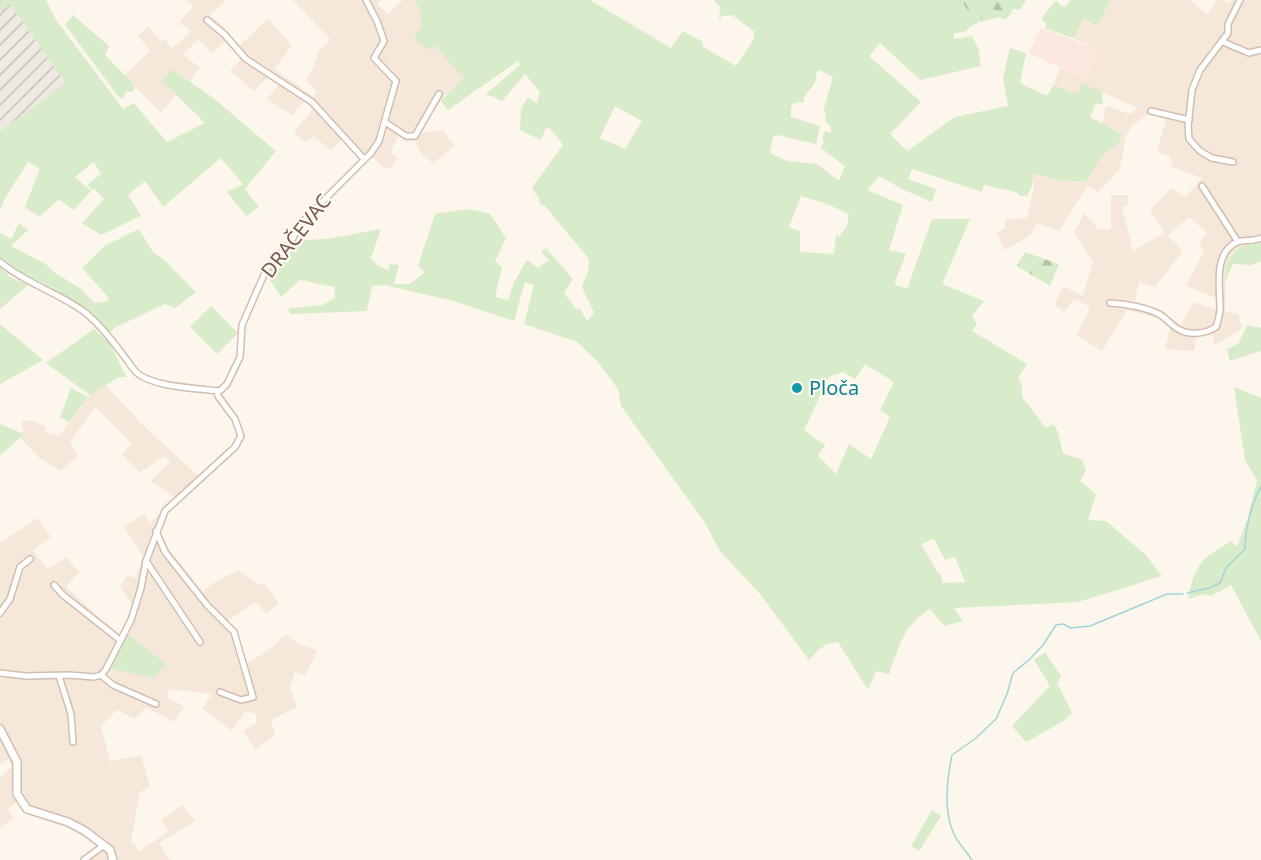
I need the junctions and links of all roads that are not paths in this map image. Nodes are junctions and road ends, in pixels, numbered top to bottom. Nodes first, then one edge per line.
1 (366, 0) edge
2 (1240, 0) edge
3 (207, 20) dead end
4 (1223, 42) junction
5 (1261, 50) edge
6 (440, 94) dead end
7 (1151, 111) dead end
8 (1189, 120) junction
9 (385, 122) junction
10 (364, 159) junction
11 (1233, 162) dead end
12 (1202, 186) dead end
13 (1261, 238) edge
14 (1238, 242) junction
15 (0, 262) edge
16 (1110, 303) dead end
17 (219, 391) junction
18 (156, 531) junction
19 (30, 559) dead end
20 (146, 561) junction
21 (54, 585) dead end
22 (0, 613) edge
23 (120, 640) junction
24 (200, 642) dead end
25 (0, 673) edge
26 (101, 675) junction
27 (59, 676) junction
28 (220, 692) dead end
29 (156, 704) dead end
30 (0, 729) edge
31 (74, 742) dead end
32 (104, 845) junction
33 (84, 860) edge
34 (113, 860) edge

1 - 9 street, DRAČEVAC
2 - 4 street
3 - 10 street
4 - 5 street
4 - 8 street
6 - 9 street
7 - 8 street
8 - 11 street
9 - 10 street, DRAČEVAC
10 - 17 street, DRAČEVAC
12 - 14 street
13 - 14 street
14 - 16 street
15 - 17 street
17 - 18 street
18 - 20 street
18 - 28 street
19 - 22 street
20 - 23 street
20 - 24 street
21 - 23 street
23 - 26 street
25 - 27 street
26 - 27 street
26 - 29 street
27 - 31 street
30 - 32 street
32 - 33 street
32 - 34 street

